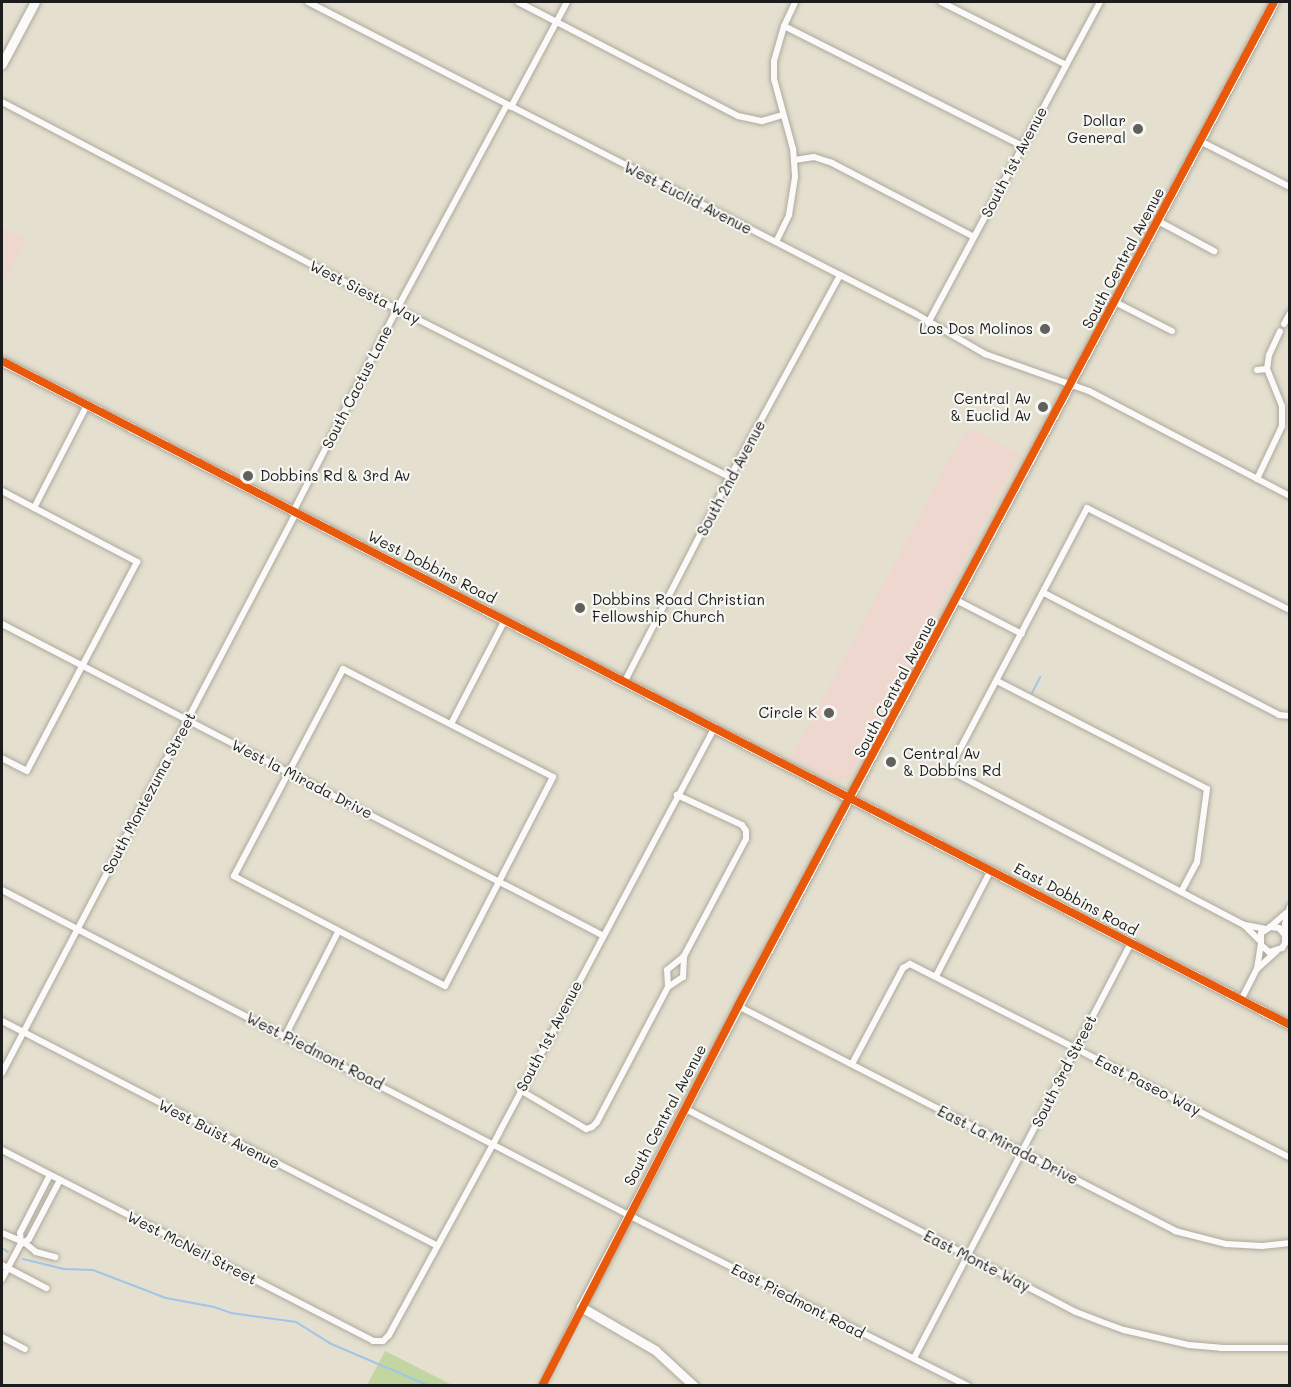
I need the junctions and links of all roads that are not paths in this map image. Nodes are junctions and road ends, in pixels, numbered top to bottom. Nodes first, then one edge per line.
1 (308, 2) edge
2 (518, 2) edge
3 (567, 2) edge
4 (795, 2) edge
5 (941, 2) edge
6 (1100, 2) edge
7 (1274, 2) edge
8 (31, 3) edge
9 (557, 22) junction
10 (784, 26) junction
11 (2, 64) edge
12 (1066, 65) junction
13 (2, 102) edge
14 (509, 106) junction
15 (783, 115) junction
16 (1200, 141) junction
17 (1023, 146) junction
18 (795, 160) junction
19 (1290, 187) edge
20 (1158, 221) junction
21 (974, 237) junction
22 (776, 242) junction
23 (1214, 252) dead end
24 (840, 275) junction
25 (1115, 302) junction
26 (397, 309) junction
27 (1290, 314) edge
28 (928, 323) junction
29 (1284, 324) dead end
30 (1280, 331) dead end
31 (1172, 332) dead end
32 (2, 361) edge
33 (1267, 369) junction
34 (1257, 370) dead end
35 (1071, 384) junction
36 (1290, 403) edge
37 (87, 405) junction
38 (1282, 406) junction
39 (730, 477) junction
40 (1257, 478) junction
41 (2, 491) edge
42 (1290, 496) edge
43 (34, 508) junction
44 (295, 512) junction
45 (1044, 593) junction
46 (956, 600) junction
47 (1290, 610) edge
48 (505, 620) junction
49 (2, 624) edge
50 (1022, 634) junction
51 (83, 666) junction
52 (997, 681) junction
53 (624, 682) junction
54 (1290, 716) edge
55 (187, 721) junction
56 (451, 723) junction
57 (714, 728) junction
58 (2, 758) edge
59 (289, 772) junction
60 (677, 795) junction
61 (850, 799) junction
62 (992, 870) junction
63 (499, 881) junction
64 (2, 890) edge
65 (1181, 892) junction
66 (1288, 910) edge
67 (1244, 925) junction
68 (1267, 928) junction
69 (78, 929) junction
70 (338, 932) junction
71 (602, 935) junction
72 (1286, 939) edge
73 (1131, 943) junction
74 (1261, 943) junction
75 (1278, 951) junction
76 (1290, 952) edge
77 (684, 956) junction
78 (1257, 969) junction
79 (936, 976) junction
80 (668, 987) junction
81 (1241, 1000) junction
82 (738, 1006) junction
83 (2, 1021) edge
84 (1290, 1025) edge
85 (23, 1032) junction
86 (285, 1036) junction
87 (1076, 1048) junction
88 (852, 1064) junction
89 (2, 1073) edge
90 (520, 1090) junction
91 (684, 1108) junction
92 (493, 1142) junction
93 (2, 1150) edge
94 (1022, 1152) junction
95 (1290, 1158) edge
96 (50, 1175) junction
97 (60, 1180) junction
98 (628, 1214) junction
99 (2, 1233) edge
100 (22, 1242) junction
101 (1290, 1243) edge
102 (437, 1246) junction
103 (967, 1256) junction
104 (55, 1257) dead end
105 (4, 1266) edge
106 (2, 1279) edge
107 (46, 1288) dead end
108 (581, 1307) junction
109 (2, 1337) edge
110 (383, 1341) joint
111 (1290, 1348) edge
112 (25, 1349) dead end
113 (914, 1358) junction
114 (542, 1386) edge
115 (694, 1386) edge
116 (968, 1386) edge

1 - 14 street, West Euclid Avenue
2 - 9 street
3 - 9 street, South Cactus Lane
4 - 10 street
5 - 12 street
6 - 12 street, South 1st Avenue
7 - 16 main road, South Central Avenue
8 - 11 main road
9 - 14 street, South Cactus Lane
9 - 15 street
10 - 15 street
10 - 17 street
12 - 17 street, South 1st Avenue
13 - 26 street, West Siesta Way
14 - 22 street, West Euclid Avenue
14 - 26 street, South Cactus Lane
15 - 18 street
16 - 19 street
16 - 20 main road, South Central Avenue
17 - 21 street, South 1st Avenue
18 - 21 street
18 - 22 street
20 - 23 street
20 - 25 main road, South Central Avenue
21 - 28 street, South 1st Avenue
22 - 24 street, West Euclid Avenue
24 - 28 street, West Euclid Avenue
24 - 39 street, South 2nd Avenue
25 - 31 street
25 - 35 main road, South Central Avenue
26 - 39 street, West Siesta Way
26 - 44 street, South Cactus Lane
27 - 29 street
28 - 35 street, West Euclid Avenue
30 - 33 street
32 - 37 main road, West Dobbins Road
33 - 34 street
33 - 38 street
35 - 40 street, West Euclid Avenue
35 - 46 main road, South Central Avenue
36 - 38 street
37 - 43 street
37 - 44 main road, West Dobbins Road
38 - 40 street
39 - 53 street, South 2nd Avenue
40 - 42 street, West Euclid Avenue
41 - 43 street
43 - 51 street
44 - 48 main road, West Dobbins Road
44 - 55 street, South Montezuma Street
45 - 47 street
45 - 50 street
45 - 54 street
46 - 50 street
46 - 61 main road, South Central Avenue
48 - 53 main road, West Dobbins Road
48 - 56 street
49 - 51 street, West la Mirada Drive
50 - 52 street
51 - 55 street, West la Mirada Drive
51 - 58 street
52 - 65 street
52 - 65 street
53 - 57 main road, West Dobbins Road
55 - 59 street, West la Mirada Drive
55 - 69 street, South Montezuma Street
56 - 59 street
56 - 63 street
57 - 60 street, South 1st Avenue
57 - 61 main road, West Dobbins Road
59 - 63 street, West la Mirada Drive
59 - 70 street
60 - 71 street, South 1st Avenue
60 - 77 street
61 - 62 main road, East Dobbins Road
61 - 82 main road, South Central Avenue
62 - 73 main road, East Dobbins Road
62 - 79 street
63 - 70 street
63 - 71 street, West la Mirada Drive
64 - 69 street, West Piedmont Road
65 - 67 street
66 - 68 street
66 - 72 street
67 - 68 street
67 - 74 street
68 - 72 street
68 - 74 street
69 - 85 street, South Montezuma Street
69 - 86 street, West Piedmont Road
70 - 86 street
71 - 90 street, South 1st Avenue
72 - 75 street
73 - 81 main road, East Dobbins Road
73 - 87 street, South 3rd Street
74 - 75 street
74 - 78 street
75 - 76 street
75 - 78 street
77 - 80 street
77 - 80 street
78 - 81 street
79 - 87 street, East Paseo Way
79 - 88 street, East Paseo Way
80 - 90 street
81 - 84 main road, East Dobbins Road
82 - 88 street, East La Mirada Drive
82 - 91 main road, South Central Avenue
83 - 85 street, West Buist Avenue
85 - 89 street, South Montezuma Street
85 - 102 street, West Buist Avenue
86 - 92 street, West Piedmont Road
87 - 94 street, South 3rd Street
87 - 95 street, East Paseo Way
88 - 94 street, East La Mirada Drive
90 - 92 street, South 1st Avenue
91 - 98 main road, South Central Avenue
91 - 103 street, East Monte Way
92 - 98 street, West Piedmont Road
92 - 102 street, South 1st Avenue
93 - 96 street, West McNeil Street
94 - 101 street, East La Mirada Drive
94 - 103 street, South 3rd Street
96 - 97 street, West McNeil Street
96 - 100 street
97 - 100 street
97 - 110 street, West McNeil Street
98 - 108 main road, South Central Avenue
98 - 113 street, East Piedmont Road
99 - 100 street
100 - 104 street
100 - 105 street
102 - 110 street, South 1st Avenue
103 - 111 street, East Monte Way
103 - 113 street, South 3rd Street
105 - 106 street
105 - 107 street
108 - 114 street, South Central Avenue
108 - 115 main road
109 - 112 street
113 - 116 street, East Piedmont Road

